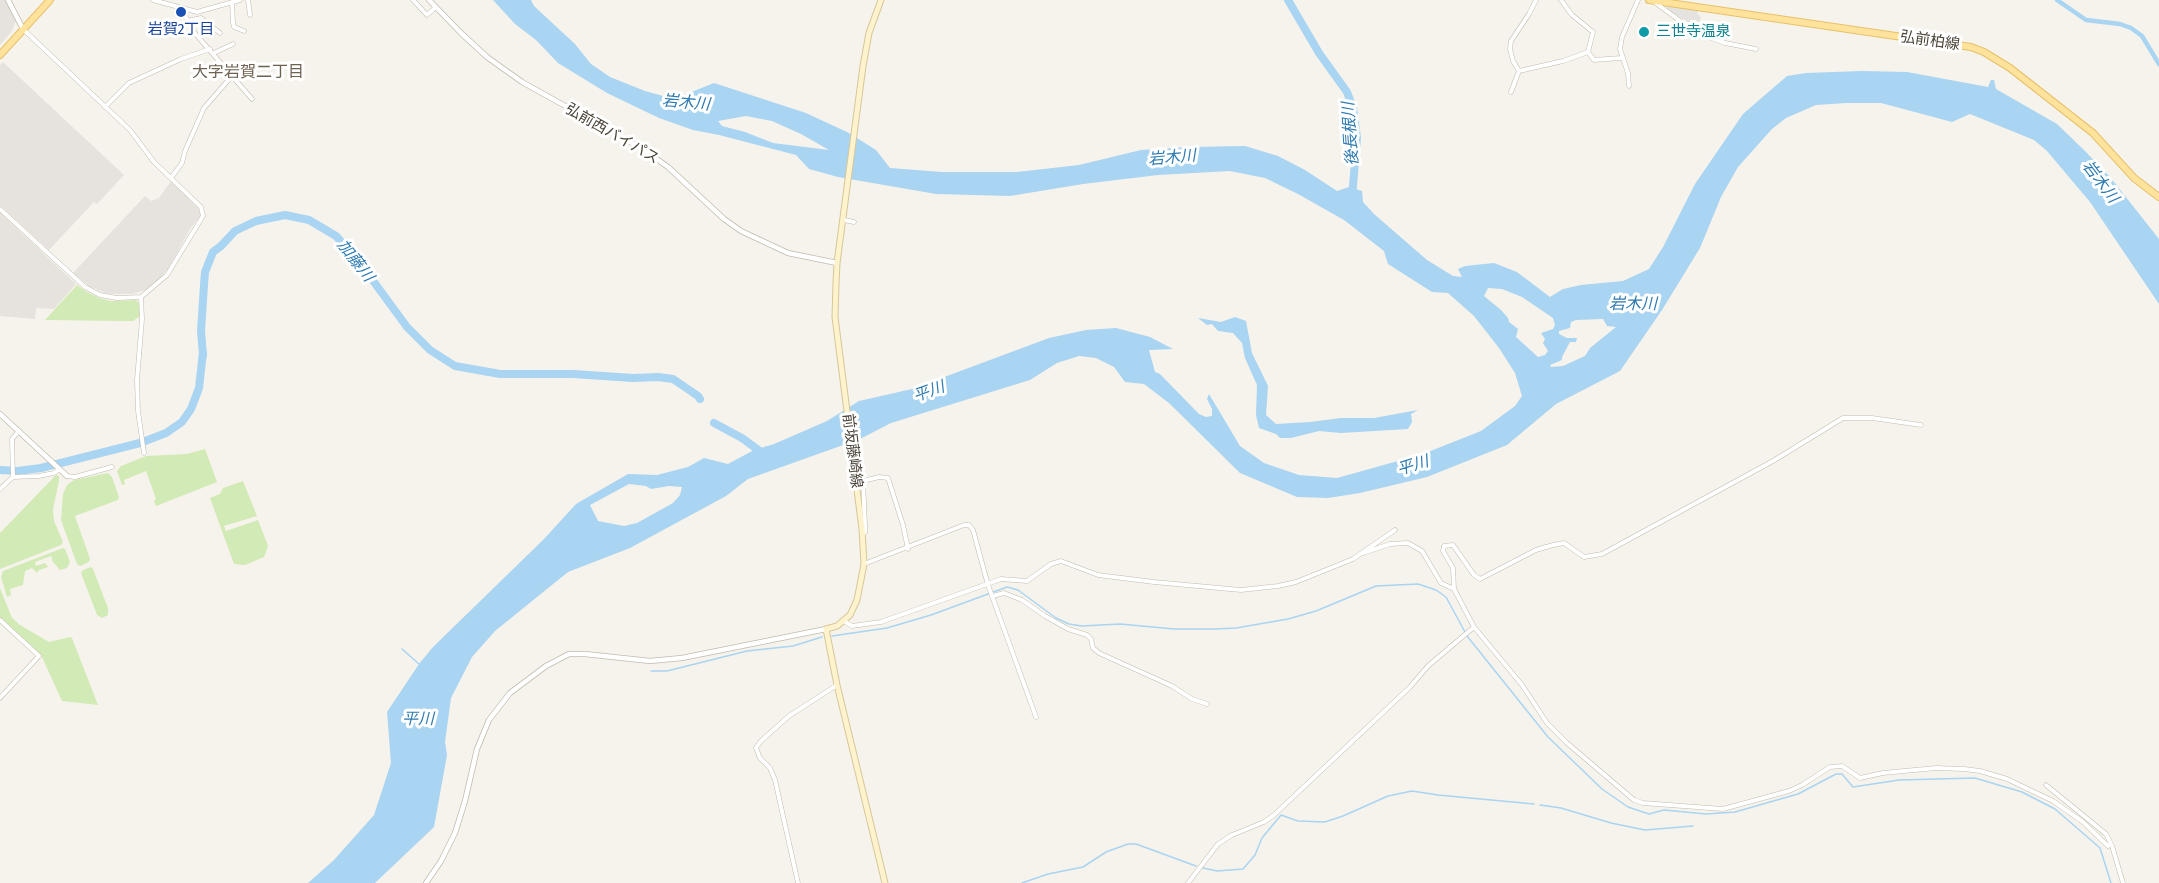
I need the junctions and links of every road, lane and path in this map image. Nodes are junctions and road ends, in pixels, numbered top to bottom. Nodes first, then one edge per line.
1 (8, 0) edge
2 (50, 0) edge
3 (153, 0) edge
4 (240, 0) edge
5 (248, 0) edge
6 (413, 0) edge
7 (429, 0) edge
8 (881, 0) edge
9 (1536, 0) edge
10 (1561, 0) edge
11 (1638, 0) edge
12 (1651, 1) edge
13 (232, 2) junction
14 (436, 7) junction
15 (183, 8) junction
16 (250, 15) dead end
17 (187, 21) junction
18 (23, 29) junction
19 (244, 31) dead end
20 (220, 33) dead end
21 (233, 44) dead end
22 (1756, 50) dead end
23 (212, 51) junction
24 (1588, 52) junction
25 (0, 55) edge
26 (1622, 58) junction
27 (1519, 71) junction
28 (231, 77) junction
29 (1629, 86) dead end
30 (1511, 92) dead end
31 (252, 99) dead end
32 (105, 107) junction
33 (171, 178) junction
34 (2159, 197) edge
35 (0, 209) edge
36 (844, 220) junction
37 (854, 222) dead end
38 (837, 263) junction
39 (141, 297) junction
40 (0, 414) edge
41 (1921, 425) dead end
42 (19, 431) junction
43 (144, 453) dead end
44 (112, 467) dead end
45 (59, 468) junction
46 (13, 475) junction
47 (67, 476) joint
48 (0, 489) edge
49 (1395, 530) dead end
50 (863, 534) junction
51 (908, 549) junction
52 (1363, 553) junction
53 (864, 564) junction
54 (989, 587) junction
55 (1454, 590) junction
56 (992, 595) junction
57 (0, 620) edge
58 (844, 621) junction
59 (1474, 627) junction
60 (826, 629) junction
61 (837, 685) junction
62 (0, 698) edge
63 (1207, 704) dead end
64 (1036, 717) dead end
65 (2046, 785) dead end
66 (2108, 846) dead end
67 (426, 883) edge
68 (798, 883) edge
69 (885, 883) edge
70 (1188, 883) edge
71 (2123, 883) edge

1 - 18 street
2 - 18 main road
3 - 15 street
4 - 13 street
5 - 16 street
6 - 14 street
7 - 14 street, 弘前西バイパス
8 - 36 main road, 前坂藤崎線
9 - 27 street
10 - 24 street
11 - 26 street
12 - 22 street
12 - 34 main road, 弘前柏線
13 - 15 street
13 - 19 street
14 - 38 street, 弘前西バイパス
15 - 17 street
17 - 20 street
17 - 23 street
18 - 25 main road
18 - 32 street
21 - 23 street
23 - 28 street
23 - 32 street
24 - 26 street
24 - 27 street
26 - 29 street
27 - 30 street
28 - 31 street
28 - 33 street
32 - 33 street
33 - 39 street
35 - 39 street
36 - 37 street
36 - 38 main road, 前坂藤崎線
38 - 50 main road, 前坂藤崎線
39 - 43 street
40 - 42 street
41 - 55 street
42 - 45 street
42 - 46 street
44 - 47 street
45 - 46 street
45 - 47 street
46 - 48 street
49 - 52 street
50 - 51 street
50 - 53 main road, 前坂藤崎線
51 - 53 street
51 - 54 street
52 - 54 street
52 - 55 street
53 - 58 main road, 前坂藤崎線
54 - 56 street
54 - 58 street
55 - 59 street
56 - 63 street
56 - 64 street
57 - 62 street
58 - 60 main road
59 - 66 street
59 - 70 street
60 - 61 main road
60 - 67 street
61 - 68 street
61 - 69 main road
65 - 71 street

